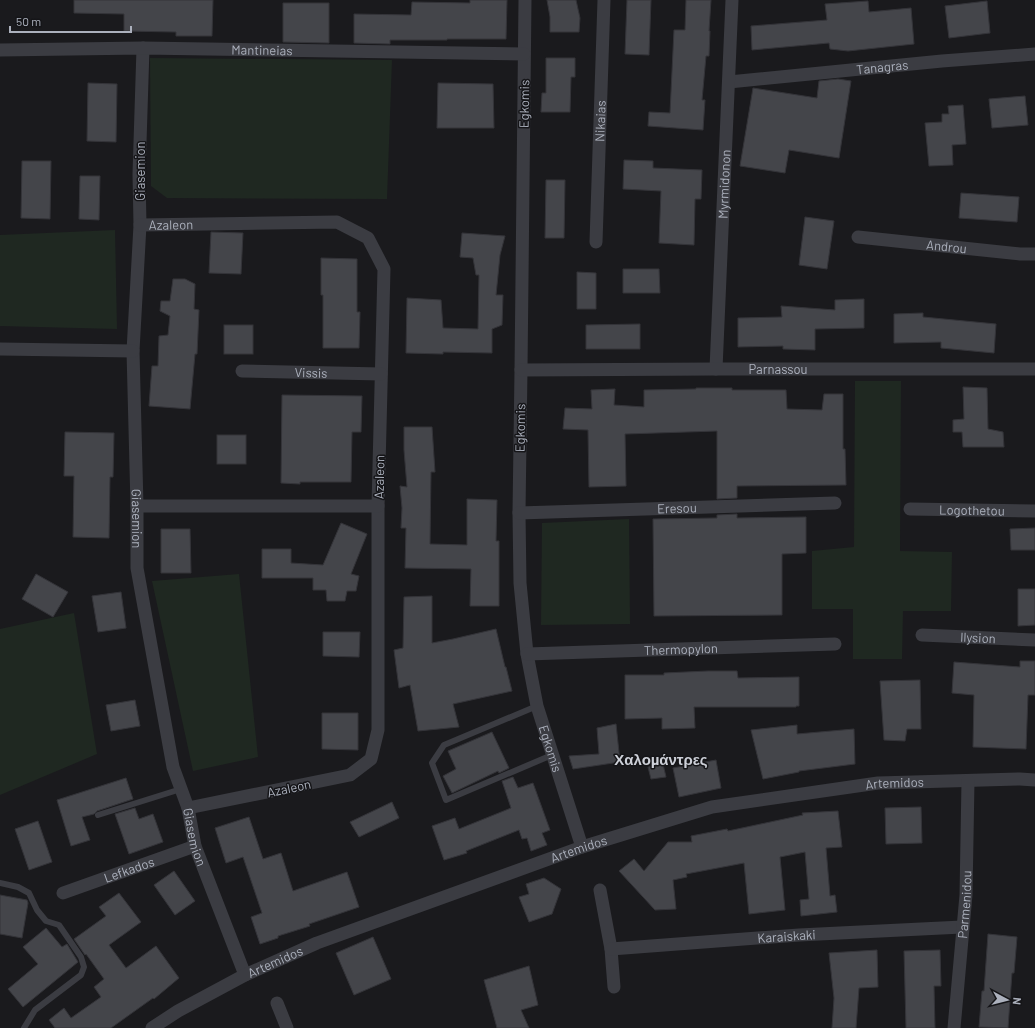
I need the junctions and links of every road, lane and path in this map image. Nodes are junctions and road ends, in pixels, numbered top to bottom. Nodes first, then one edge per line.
1 (525, 0) edge
2 (604, 0) edge
3 (732, 0) edge
4 (143, 48) junction
5 (0, 50) edge
6 (524, 54) junction
7 (1035, 54) edge
8 (729, 82) junction
9 (140, 225) junction
10 (858, 237) dead end
11 (596, 242) dead end
12 (1035, 254) edge
13 (0, 349) edge
14 (133, 351) junction
15 (716, 369) junction
16 (521, 370) junction
17 (1035, 370) edge
18 (242, 371) dead end
19 (381, 374) junction
20 (835, 503) dead end
21 (137, 506) junction
22 (378, 506) junction
23 (910, 509) dead end
24 (1035, 511) edge
25 (519, 513) junction
26 (922, 635) dead end
27 (1035, 640) edge
28 (835, 644) dead end
29 (527, 654) junction
30 (537, 706) junction
31 (552, 755) junction
32 (1035, 780) edge
33 (968, 781) junction
34 (181, 789) junction
35 (188, 808) junction
36 (98, 815) dead end
37 (196, 846) junction
38 (582, 847) junction
39 (0, 883) edge
40 (600, 890) dead end
41 (63, 893) dead end
42 (962, 927) junction
43 (611, 949) junction
44 (245, 974) junction
45 (614, 987) dead end
46 (277, 1003) dead end
47 (24, 1028) edge
48 (152, 1028) edge
49 (287, 1028) edge
50 (954, 1028) edge

1 - 6 street, Egkomis
2 - 11 street, Nikaias
3 - 8 street, Myrmidonon
4 - 5 street, Mantineias
4 - 6 street, Mantineias
4 - 9 street, Giasemion
6 - 16 street, Egkomis
7 - 8 street, Tanagras
8 - 15 street, Myrmidonon
9 - 14 street, Giasemion
9 - 19 street, Azaleon
10 - 12 street, Androu
13 - 14 street
14 - 21 street, Giasemion
15 - 16 street, Parnassou
15 - 17 street, Parnassou
16 - 25 street, Egkomis
18 - 19 street, Vissis
19 - 22 street, Azaleon
20 - 25 street, Eresou
21 - 22 street
21 - 34 street, Giasemion
22 - 35 street, Azaleon
23 - 24 street, Logothetou
25 - 29 street, Egkomis
26 - 27 street, Ilysion
28 - 29 street, Thermopylon
29 - 30 street, Egkomis
30 - 31 street, Egkomis
30 - 31 lane
31 - 38 street, Egkomis
32 - 33 street, Artemidos
33 - 38 street, Artemidos
33 - 42 street, Parmenidou
34 - 35 street, Giasemion
34 - 36 lane
35 - 37 street, Giasemion
37 - 41 street, Lefkados
37 - 44 street, Giasemion
38 - 44 street, Artemidos
39 - 47 lane
40 - 43 street
42 - 43 street, Karaiskaki
42 - 50 street, Parmenidou
43 - 45 street
44 - 48 street, Artemidos
46 - 49 street

